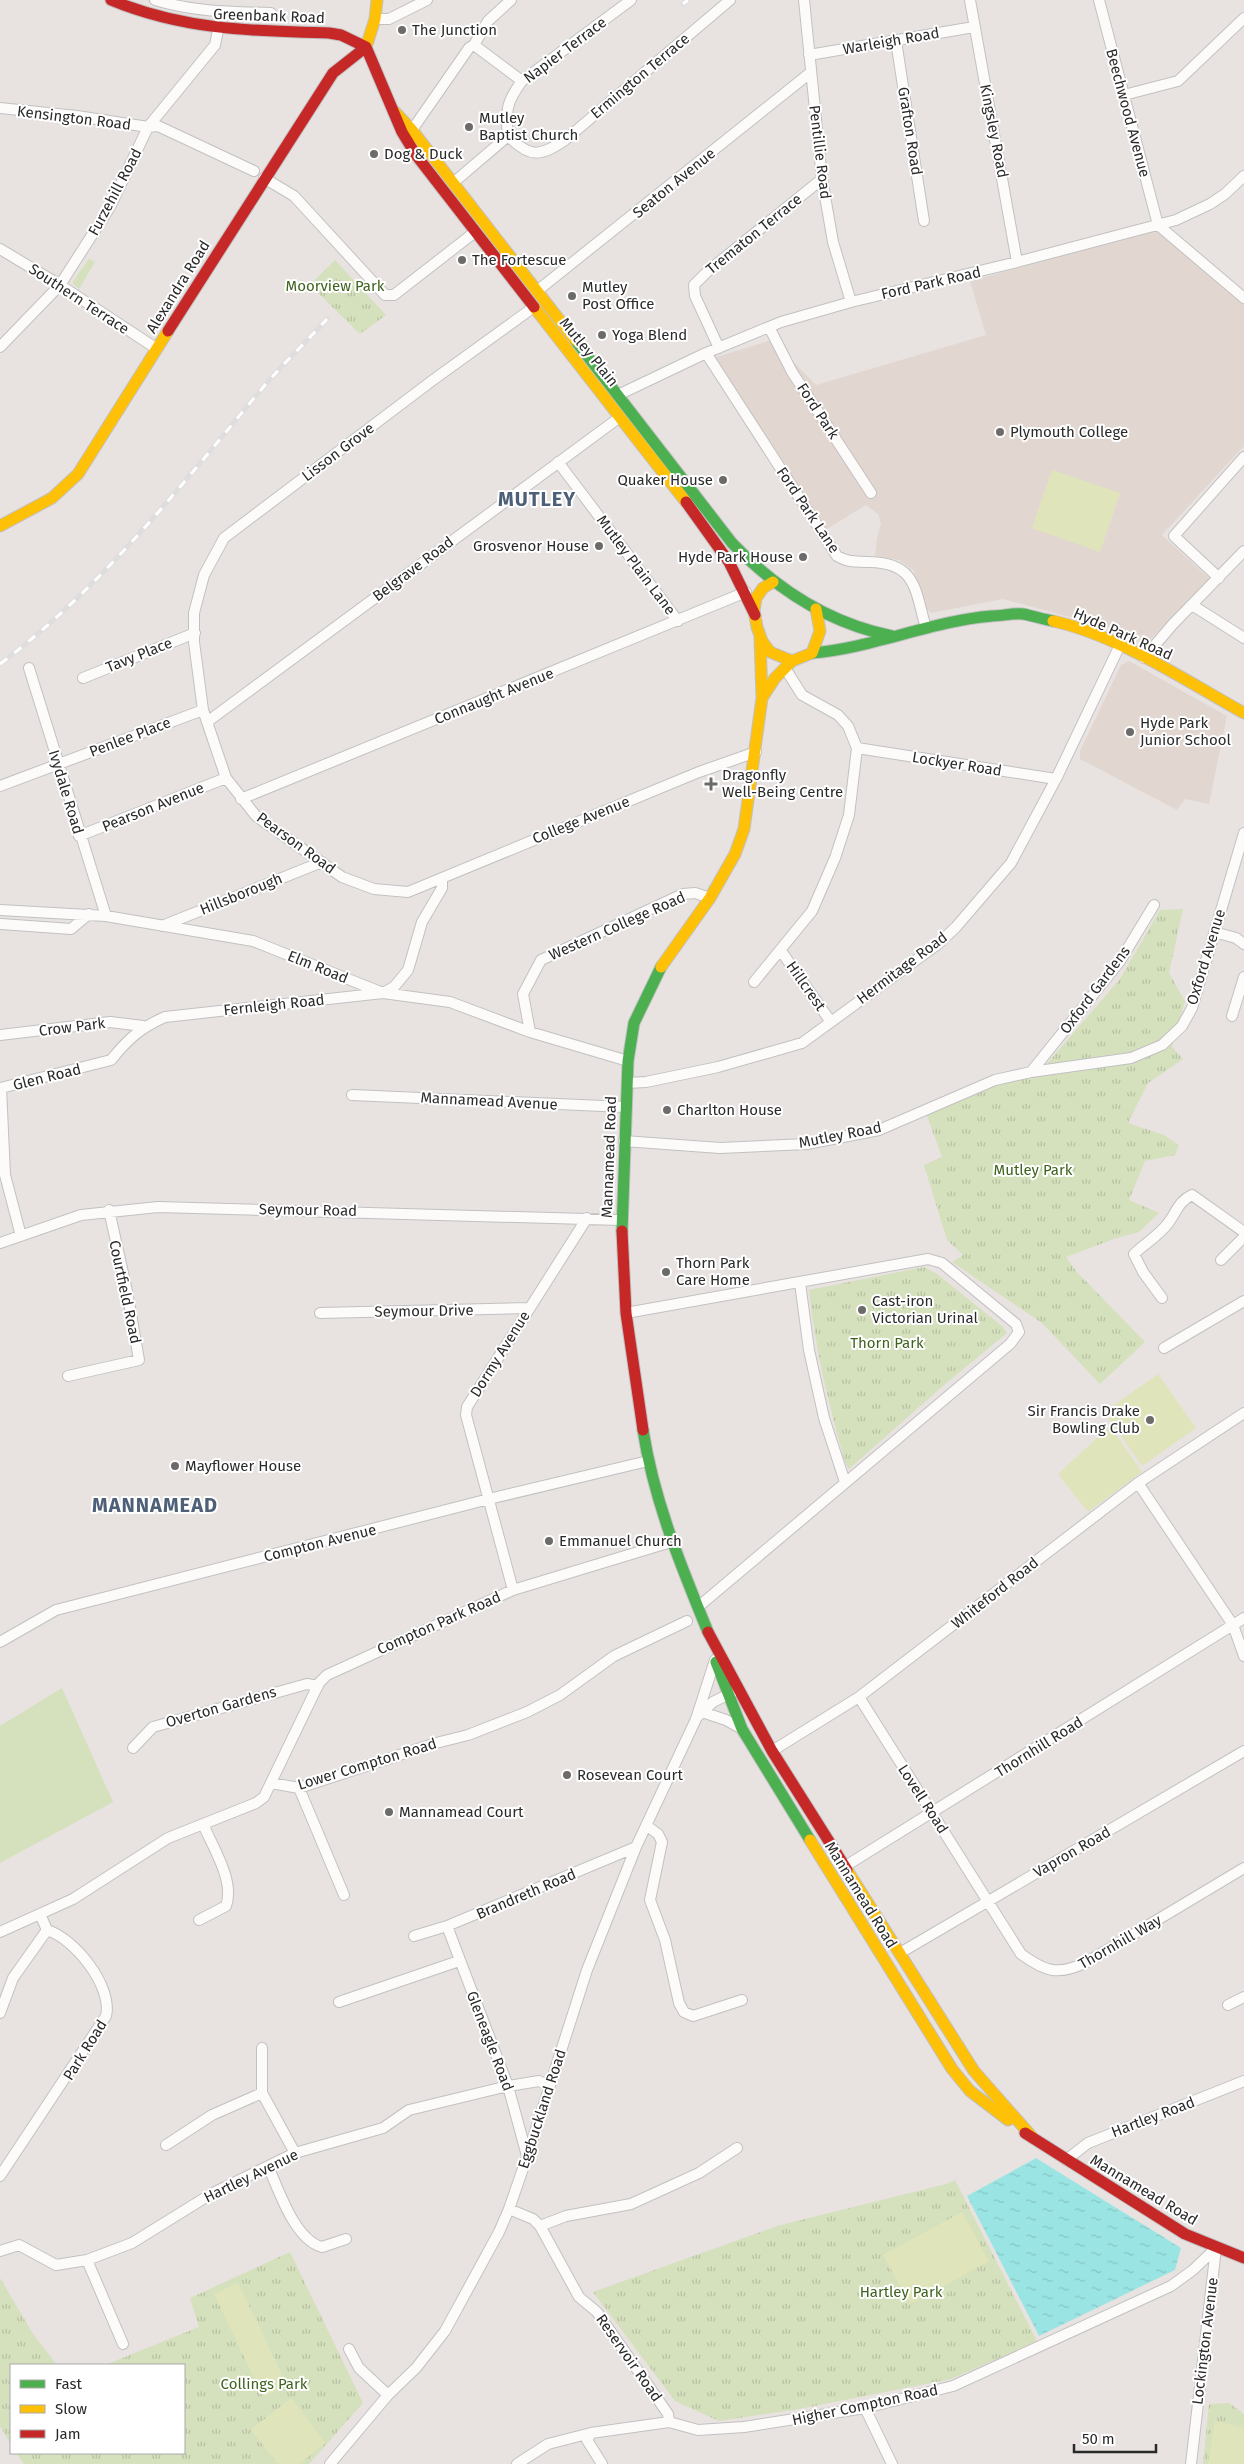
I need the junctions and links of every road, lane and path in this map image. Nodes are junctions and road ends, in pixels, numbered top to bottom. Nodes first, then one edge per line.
1 (111, 0) edge
2 (155, 0) edge
3 (377, 0) edge
4 (427, 0) edge
5 (511, 0) edge
6 (632, 0) edge
7 (730, 0) edge
8 (804, 0) edge
9 (970, 0) edge
10 (1099, 0) edge
11 (271, 14) dead end
12 (1244, 18) edge
13 (380, 20) junction
14 (974, 27) junction
15 (218, 30) junction
16 (896, 41) junction
17 (474, 45) junction
18 (366, 47) junction
19 (808, 55) junction
20 (810, 73) junction
21 (522, 81) junction
22 (1124, 95) junction
23 (0, 108) edge
24 (395, 112) junction
25 (148, 127) junction
26 (412, 130) junction
27 (508, 136) junction
28 (254, 171) dead end
29 (1244, 176) edge
30 (264, 178) junction
31 (822, 179) junction
32 (453, 184) junction
33 (924, 221) dead end
34 (1158, 225) junction
35 (475, 232) junction
36 (0, 250) edge
37 (1017, 262) junction
38 (60, 285) junction
39 (537, 291) junction
40 (1244, 298) edge
41 (851, 302) junction
42 (534, 307) junction
43 (769, 327) junction
44 (0, 348) edge
45 (719, 348) junction
46 (157, 349) junction
47 (706, 353) junction
48 (614, 398) junction
49 (620, 417) junction
50 (1244, 457) edge
51 (558, 462) junction
52 (871, 493) dead end
53 (0, 526) edge
54 (1244, 551) edge
55 (1219, 578) junction
56 (773, 582) junction
57 (746, 592) junction
58 (1192, 605) junction
59 (816, 609) junction
60 (755, 615) junction
61 (678, 621) junction
62 (926, 628) junction
63 (195, 633) junction
64 (892, 636) junction
65 (760, 638) junction
66 (1244, 638) edge
67 (1120, 645) junction
68 (812, 653) junction
69 (1144, 658) junction
70 (788, 665) junction
71 (29, 668) dead end
72 (83, 678) dead end
73 (762, 698) junction
74 (203, 710) junction
75 (1244, 713) edge
76 (207, 722) junction
77 (858, 748) junction
78 (756, 752) junction
79 (57, 765) junction
80 (226, 778) junction
81 (1056, 779) junction
82 (0, 786) edge
83 (241, 799) junction
84 (1244, 833) edge
85 (79, 836) junction
86 (322, 862) junction
87 (442, 879) junction
88 (408, 892) joint
89 (710, 898) junction
90 (1154, 905) dead end
91 (1, 907) edge
92 (90, 914) junction
93 (106, 916) junction
94 (1, 924) dead end
95 (161, 926) junction
96 (1214, 932) junction
97 (1244, 944) edge
98 (781, 951) junction
99 (1244, 977) edge
100 (754, 982) dead end
101 (383, 993) junction
102 (1232, 1016) dead end
103 (165, 1017) joint
104 (831, 1022) junction
105 (143, 1026) junction
106 (530, 1032) junction
107 (0, 1035) edge
108 (628, 1061) junction
109 (1046, 1070) joint
110 (1032, 1072) junction
111 (627, 1083) junction
112 (352, 1095) dead end
113 (625, 1107) junction
114 (624, 1141) junction
115 (109, 1210) junction
116 (587, 1218) junction
117 (621, 1220) junction
118 (1244, 1232) edge
119 (21, 1236) junction
120 (1244, 1237) edge
121 (0, 1243) edge
122 (1221, 1260) dead end
123 (800, 1283) junction
124 (1162, 1298) dead end
125 (1244, 1301) edge
126 (528, 1308) junction
127 (320, 1313) dead end
128 (626, 1314) junction
129 (1164, 1348) dead end
130 (68, 1376) dead end
131 (1244, 1413) edge
132 (648, 1461) junction
133 (845, 1482) junction
134 (1138, 1483) junction
135 (489, 1499) junction
136 (671, 1542) junction
137 (513, 1590) junction
138 (698, 1608) junction
139 (1244, 1618) edge
140 (687, 1621) dead end
141 (1233, 1625) junction
142 (710, 1636) junction
143 (0, 1642) edge
144 (1244, 1656) edge
145 (715, 1660) junction
146 (318, 1686) junction
147 (739, 1690) junction
148 (727, 1695) junction
149 (859, 1697) junction
150 (699, 1715) junction
151 (742, 1730) junction
152 (133, 1748) dead end
153 (772, 1751) junction
154 (1244, 1751) edge
155 (271, 1783) junction
156 (299, 1788) junction
157 (932, 1814) junction
158 (203, 1824) junction
159 (647, 1826) junction
160 (636, 1847) junction
161 (844, 1868) junction
162 (1244, 1868) edge
163 (832, 1876) junction
164 (344, 1895) dead end
165 (987, 1901) junction
166 (40, 1914) junction
167 (199, 1920) dead end
168 (447, 1926) junction
169 (47, 1930) junction
170 (0, 1932) edge
171 (414, 1936) dead end
172 (900, 1953) junction
173 (460, 1962) junction
174 (4, 1989) edge
175 (1244, 1997) edge
176 (742, 2000) dead end
177 (339, 2002) dead end
178 (1228, 2005) dead end
179 (0, 2013) edge
180 (262, 2048) dead end
181 (1244, 2081) edge
182 (508, 2086) junction
183 (549, 2086) junction
184 (262, 2093) junction
185 (178, 2137) junction
186 (1033, 2138) junction
187 (166, 2145) dead end
188 (184, 2147) dead end
189 (737, 2148) dead end
190 (295, 2153) junction
191 (527, 2157) junction
192 (1066, 2160) junction
193 (268, 2166) junction
194 (0, 2176) edge
195 (509, 2210) junction
196 (540, 2226) junction
197 (346, 2239) dead end
198 (1216, 2248) junction
199 (0, 2251) edge
200 (1244, 2258) edge
201 (87, 2260) junction
202 (123, 2344) dead end
203 (349, 2349) dead end
204 (388, 2396) junction
205 (865, 2408) junction
206 (669, 2422) junction
207 (591, 2433) junction
208 (330, 2464) edge
209 (517, 2464) edge
210 (602, 2464) edge
211 (892, 2464) edge
212 (1191, 2464) edge

1 - 15 main road, Greenbank Road
2 - 11 street
3 - 13 main road
4 - 13 street
5 - 17 street
6 - 21 street, Napier Terrace
7 - 27 street, Ermington Terrace
8 - 19 street, Pentillie Road
9 - 14 street, Kingsley Road
10 - 22 street, Beechwood Avenue
12 - 22 street
13 - 18 main road
14 - 16 street, Warleigh Road
14 - 37 street, Kingsley Road
15 - 18 main road, Greenbank Road
15 - 25 street, Furzehill Road
16 - 19 street, Warleigh Road
16 - 33 street, Grafton Road
17 - 21 street
17 - 26 street
18 - 24 main road, Mutley Plain
18 - 30 main road, Alexandra Road
19 - 20 street, Pentillie Road
20 - 31 street, Pentillie Road
20 - 39 street, Seaton Avenue
21 - 27 street, Napier Terrace
22 - 34 street, Beechwood Avenue
23 - 25 street, Kensington Road
24 - 26 main road, Mutley Plain
24 - 35 main road, Mutley Plain
25 - 28 street, Kensington Road
25 - 38 street, Furzehill Road
26 - 32 main road, Mutley Plain
27 - 32 street
29 - 34 street, Ford Park Road
30 - 35 street
30 - 46 main road, Alexandra Road
31 - 41 street, Pentillie Road
31 - 45 street, Trematon Terrace
32 - 39 main road, Mutley Plain
34 - 37 street, Ford Park Road
34 - 40 street
35 - 42 main road, Mutley Plain
36 - 38 street, Southern Terrace
37 - 41 street, Ford Park Road
38 - 44 street, Furzehill Road
38 - 46 street, Southern Terrace
39 - 48 main road, Mutley Plain
41 - 43 street, Ford Park Road
42 - 48 main road, Mutley Plain
42 - 63 street, Lisson Grove
43 - 45 street, Ford Park Road
43 - 52 street, Ford Park
45 - 47 street, Ford Park Road
46 - 53 main road, Alexandra Road
47 - 48 street, Ford Park Road
47 - 62 street, Ford Park Lane
48 - 49 main road, Mutley Plain
48 - 56 main road, Mutley Plain
49 - 51 street, Belgrave Road
49 - 57 main road, Mutley Plain
50 - 55 street
51 - 61 street, Mutley Plain Lane
51 - 76 street, Belgrave Road
54 - 55 street
55 - 58 street
56 - 59 main road
56 - 60 main road
57 - 60 main road, Mutley Plain
57 - 61 street, Connaught Avenue
58 - 66 street
58 - 69 street
59 - 64 main road, Hyde Park Road
59 - 68 main road
60 - 65 main road
61 - 83 street, Connaught Avenue
62 - 64 main road, Hyde Park Road
62 - 67 main road, Hyde Park Road
63 - 72 street, Tavy Place
63 - 74 street, Pearson Road
64 - 68 main road, Hyde Park Road
65 - 70 main road
65 - 73 main road, Mannamead Road
67 - 69 main road, Hyde Park Road
67 - 81 street, Hermitage Road
68 - 70 main road
69 - 75 main road, Hyde Park Road
70 - 73 main road
70 - 77 street
71 - 79 street, Ivydale Road
73 - 78 main road, Mannamead Road
74 - 76 street, Pearson Road
74 - 79 street, Penlee Place
76 - 80 street, Pearson Road
77 - 81 street, Lockyer Road
77 - 98 street
78 - 87 street, College Avenue
78 - 89 main road, Mannamead Road
79 - 82 street, Penlee Place
79 - 85 street, Ivydale Road
80 - 83 street, Pearson Road
80 - 85 street, Pearson Avenue
81 - 104 street, Hermitage Road
83 - 86 street, Pearson Road
84 - 96 street, Oxford Avenue
85 - 93 street, Ivydale Road
86 - 88 street, Pearson Road
86 - 95 street, Hillsborough
87 - 88 street, College Avenue
87 - 101 street
89 - 106 street, Western College Road
89 - 108 main road, Mannamead Road
90 - 110 street, Oxford Gardens
91 - 92 street, Elm Road
92 - 93 street, Elm Road
92 - 94 street
93 - 95 street, Elm Road
95 - 101 street, Elm Road
96 - 97 street
96 - 109 street, Oxford Avenue
98 - 100 street
98 - 104 street, Hillcrest
99 - 102 street
101 - 103 street, Fernleigh Road
101 - 106 street, Elm Road
103 - 105 street, Glen Road
104 - 111 street, Hermitage Road
105 - 107 street, Crow Park
105 - 119 street, Glen Road
106 - 108 street, Elm Road
108 - 111 main road, Mannamead Road
109 - 110 street, Mutley Road
110 - 114 street, Mutley Road
111 - 113 main road, Mannamead Road
112 - 113 street, Mannamead Avenue
113 - 114 main road, Mannamead Road
114 - 117 main road, Mannamead Road
115 - 116 street, Seymour Road
115 - 119 street, Seymour Road
115 - 130 street, Courtfield Road
116 - 117 street, Seymour Road
116 - 126 street, Dormy Avenue
117 - 128 main road, Mannamead Road
118 - 124 street
119 - 121 street, Seymour Road
120 - 122 street
123 - 128 street
123 - 133 street
123 - 133 street
125 - 129 street
126 - 127 street, Seymour Drive
126 - 135 street, Dormy Avenue
128 - 132 main road, Mannamead Road
131 - 134 street, Whiteford Road
132 - 135 street, Compton Avenue
132 - 136 main road, Mannamead Road
133 - 138 street
134 - 141 street
134 - 149 street, Whiteford Road
135 - 137 street, Dormy Avenue
135 - 143 street, Compton Avenue
136 - 137 street, Compton Park Road
136 - 138 main road, Mannamead Road
137 - 146 street, Compton Park Road
138 - 142 main road, Mannamead Road
139 - 141 street, Thornhill Road
140 - 156 street, Lower Compton Road
141 - 144 street
141 - 157 street, Thornhill Road
142 - 145 main road, Mannamead Road
142 - 147 main road, Mannamead Road
145 - 148 main road, Mannamead Road
145 - 150 street, Eggbuckland Road
146 - 152 street, Overton Gardens
146 - 155 street, Compton Park Road
147 - 148 street
147 - 153 main road, Mannamead Road
148 - 150 street
148 - 151 main road, Mannamead Road
149 - 153 street, Whiteford Road
149 - 157 street, Lovell Road
150 - 151 street
150 - 159 street, Eggbuckland Road
151 - 163 main road, Mannamead Road
153 - 161 main road, Mannamead Road
154 - 165 street, Vapron Road
155 - 156 street, Lower Compton Road
155 - 158 street
156 - 164 street
157 - 161 street, Thornhill Road
157 - 165 street, Lovell Road
158 - 166 street
158 - 167 street
159 - 160 street, Eggbuckland Road
159 - 176 street
160 - 168 street, Brandreth Road
160 - 183 street, Eggbuckland Road
161 - 163 main road
161 - 172 main road, Mannamead Road
162 - 165 street, Thornhill Way
163 - 186 main road, Mannamead Road
165 - 172 street, Vapron Road
166 - 169 street
166 - 170 street
168 - 171 street, Brandreth Road
168 - 173 street, Gleneagle Road
169 - 174 street
169 - 194 street, Park Road
172 - 186 main road, Mannamead Road
173 - 177 street
173 - 182 street, Gleneagle Road
174 - 179 street
175 - 178 street
180 - 184 street
181 - 192 street, Hartley Road
182 - 183 street, Hartley Avenue
182 - 190 street, Hartley Avenue
182 - 191 street, Gleneagle Road
183 - 191 street, Eggbuckland Road
184 - 185 street
184 - 190 street
185 - 187 street
185 - 188 street
186 - 192 main road, Mannamead Road
189 - 196 street
190 - 193 street, Hartley Avenue
191 - 195 street, Eggbuckland Road
192 - 198 main road, Mannamead Road
193 - 197 street
193 - 201 street, Hartley Avenue
195 - 196 street
195 - 204 street, Eggbuckland Road
196 - 206 street, Reservoir Road
198 - 200 main road, Mannamead Road
198 - 205 street, Higher Compton Road
198 - 212 street, Lockington Avenue
199 - 201 street, Hartley Avenue
201 - 202 street
203 - 204 street
204 - 208 street, Eggbuckland Road
205 - 206 street, Higher Compton Road
205 - 211 street
206 - 207 street, Higher Compton Road
207 - 209 street, Higher Compton Road
207 - 210 street

